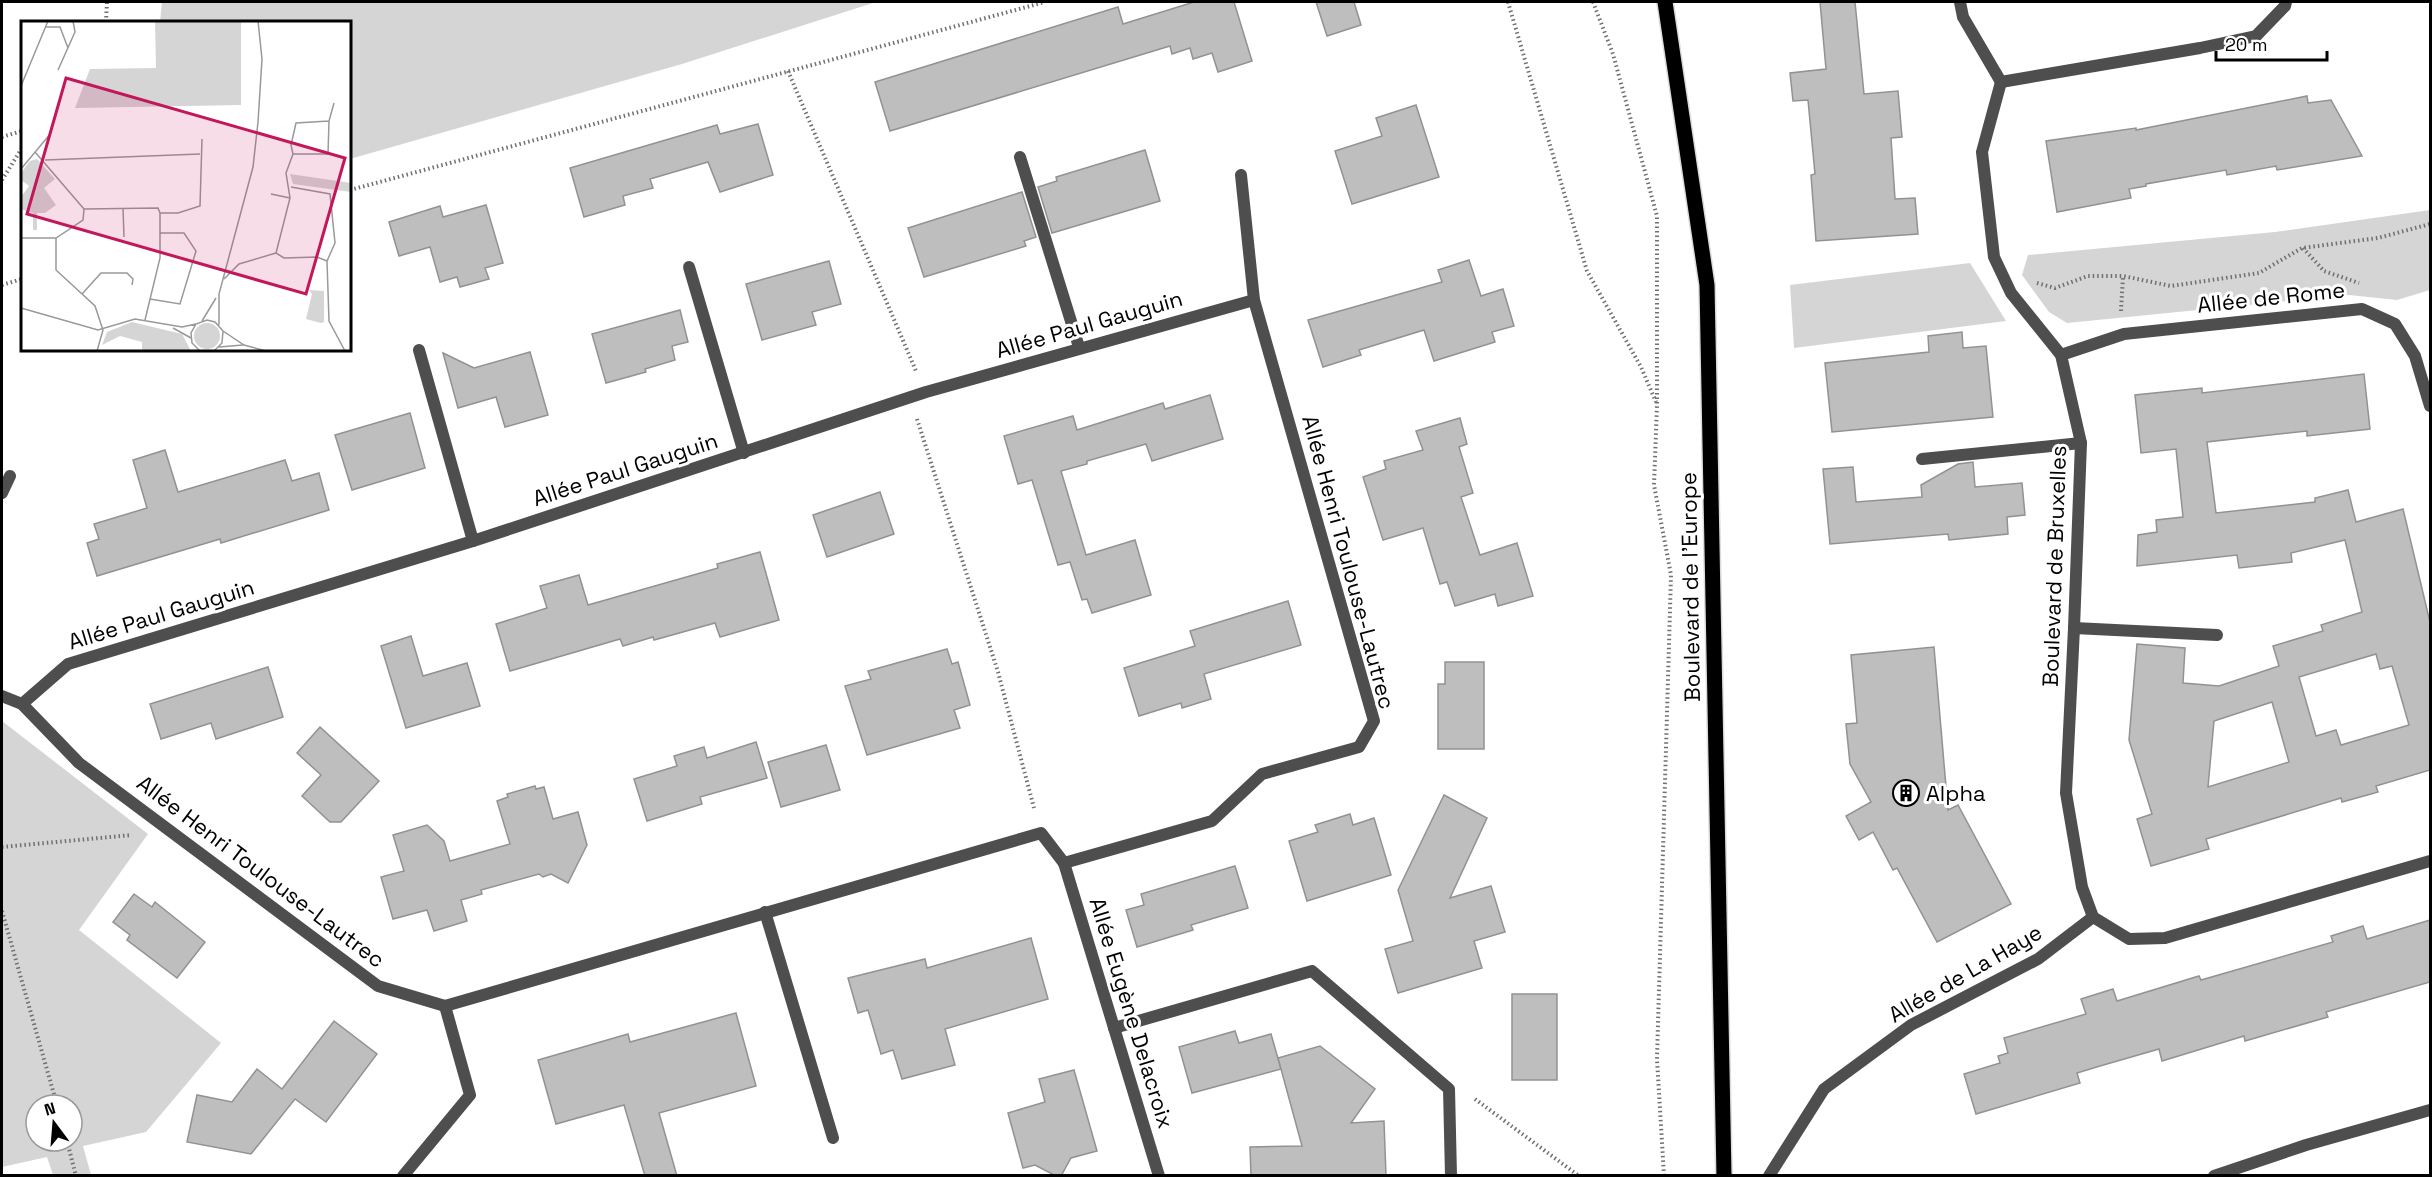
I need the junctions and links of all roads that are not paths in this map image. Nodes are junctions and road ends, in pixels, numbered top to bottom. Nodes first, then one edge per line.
1 (1665, 2) edge
2 (1960, 2) edge
3 (2286, 2) edge
4 (2001, 82) junction
5 (1020, 158) dead end
6 (1241, 175) dead end
7 (689, 267) dead end
8 (1254, 300) junction
9 (1079, 347) junction
10 (418, 350) dead end
11 (2061, 355) junction
12 (2430, 406) edge
13 (2081, 443) junction
14 (744, 453) junction
15 (1922, 459) dead end
16 (10, 476) dead end
17 (2, 493) edge
18 (473, 540) junction
19 (2074, 628) junction
20 (2217, 635) dead end
21 (2, 696) edge
22 (22, 704) junction
23 (2430, 861) edge
24 (1064, 863) junction
25 (765, 912) junction
26 (2093, 917) junction
27 (445, 1006) junction
28 (1114, 1028) junction
29 (2430, 1110) edge
30 (833, 1137) dead end
31 (403, 1176) edge
32 (1159, 1176) edge
33 (1451, 1176) edge
34 (1724, 1176) edge
35 (1769, 1176) edge
36 (2214, 1176) edge

1 - 34 main road, Boulevard de l'Europe
2 - 4 street
3 - 4 street
4 - 11 street, Boulevard de Bruxelles
5 - 9 street
6 - 8 street, Allée Henri Toulouse-Lautrec
7 - 14 street
8 - 9 street, Allée Paul Gauguin
8 - 24 street, Allée Henri Toulouse-Lautrec
9 - 14 street, Allée Paul Gauguin
10 - 18 street
11 - 12 street, Allée de Rome
11 - 13 street, Boulevard de Bruxelles
13 - 15 street
13 - 19 street, Boulevard de Bruxelles
14 - 18 street, Allée Paul Gauguin
16 - 17 street
18 - 22 street, Allée Paul Gauguin
19 - 20 street
19 - 26 street, Boulevard de Bruxelles
21 - 22 street, Allée Henri Toulouse-Lautrec
22 - 27 street, Allée Henri Toulouse-Lautrec
23 - 26 street
24 - 25 street
24 - 28 street, Allée Eugène Delacroix
25 - 27 street
25 - 30 street
26 - 35 street, Allée de La Haye
27 - 31 street
28 - 32 street, Allée Eugène Delacroix
28 - 33 street
29 - 36 street

